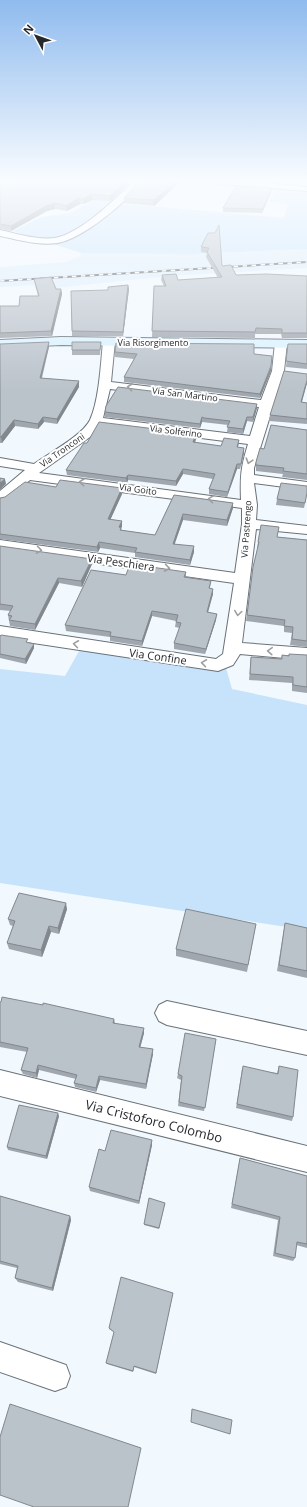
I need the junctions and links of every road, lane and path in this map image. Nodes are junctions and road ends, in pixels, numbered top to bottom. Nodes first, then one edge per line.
1 (109, 342) junction
2 (281, 343) junction
3 (0, 344) edge
4 (307, 344) edge
5 (278, 371) junction
6 (292, 373) edge
7 (105, 384) junction
8 (266, 404) junction
9 (96, 421) junction
10 (260, 425) junction
11 (276, 427) edge
12 (256, 441) junction
13 (0, 462) edge
14 (32, 471) junction
15 (246, 478) junction
16 (307, 486) edge
17 (0, 498) edge
18 (250, 504) junction
19 (249, 524) junction
20 (307, 530) edge
21 (0, 545) edge
22 (242, 579) junction
23 (0, 632) edge
24 (233, 648) junction
25 (307, 654) edge
26 (167, 1013) dead end
27 (307, 1042) edge
28 (0, 1083) edge
29 (307, 1158) edge
30 (0, 1356) edge
31 (55, 1376) dead end

1 - 2 street, Via Risorgimento
1 - 3 street, Via Risorgimento
1 - 7 street, Via Tronconi
2 - 4 street, Via Risorgimento
2 - 5 street, Via Pastrengo
5 - 6 street
5 - 8 street, Via Pastrengo
8 -> 7 street, Via San Martino
7 - 9 street, Via Tronconi
8 - 10 street, Via Pastrengo
9 - 12 street, Via Solferino
9 - 14 street, Via Tronconi
10 - 11 street
10 - 12 street, Via Pastrengo
12 -> 15 street, Via Pastrengo
13 - 14 street, Via Goito
14 - 17 street, Via Tronconi
18 -> 14 street, Via Goito
15 - 16 street
15 - 18 street, Via Pastrengo
18 - 19 street, Via Pastrengo
19 - 20 street
19 - 22 street, Via Pastrengo
21 -> 22 street, Via Peschiera
22 -> 24 street, Via Pastrengo
24 -> 23 street, Via Confine
25 -> 24 street
26 - 27 street
28 - 29 street, Via Cristoforo Colombo
30 - 31 street

